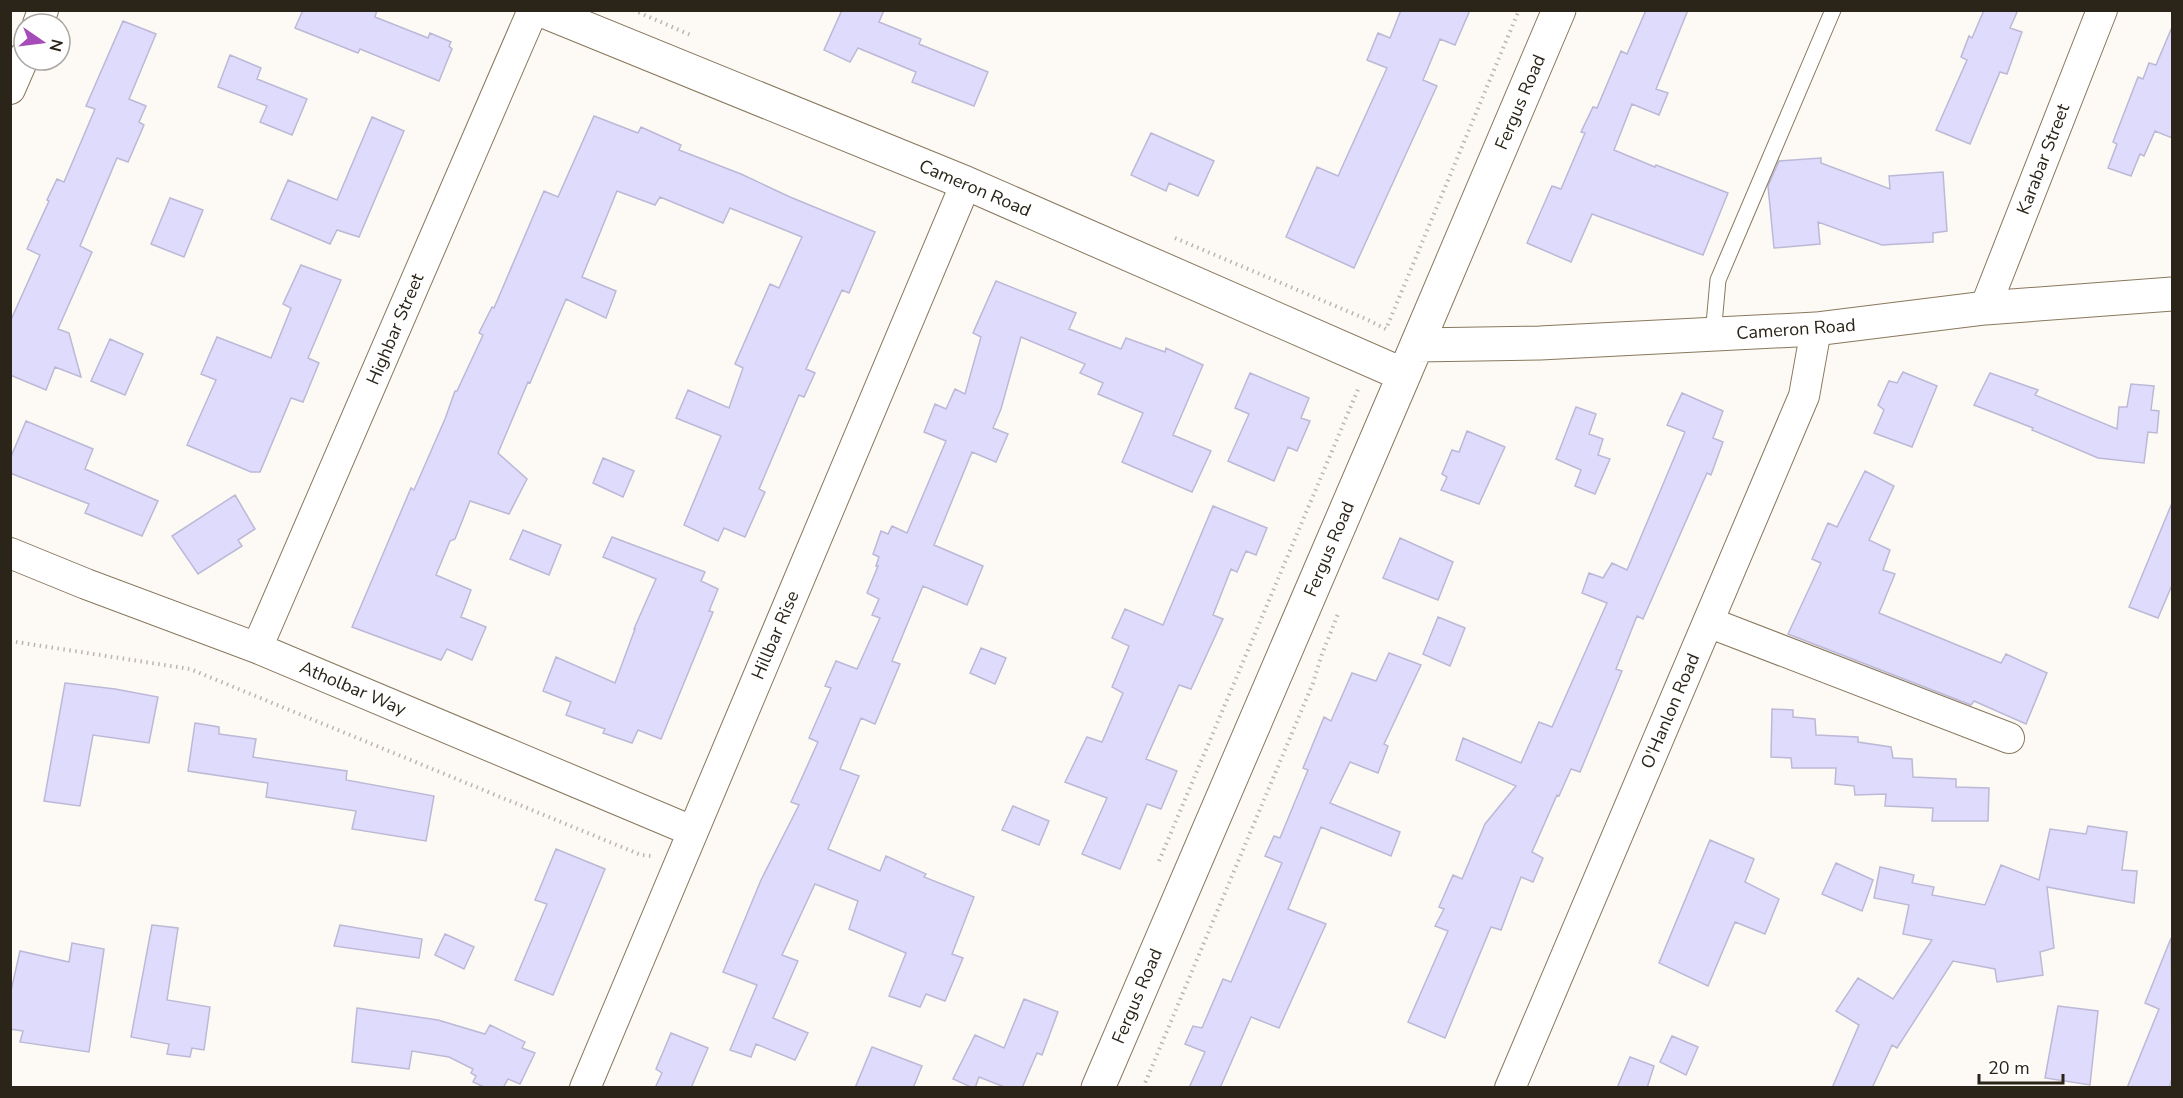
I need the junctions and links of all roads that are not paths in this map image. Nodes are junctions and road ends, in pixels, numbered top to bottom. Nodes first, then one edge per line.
1 (533, 10) edge
2 (541, 10) edge
3 (1559, 10) edge
4 (1833, 10) edge
5 (2102, 10) edge
6 (17, 72) edge
7 (10, 89) edge
8 (966, 183) junction
9 (2172, 294) edge
10 (1985, 309) junction
11 (1816, 329) junction
12 (1713, 334) junction
13 (1417, 345) junction
14 (1404, 375) junction
15 (10, 553) edge
16 (1708, 622) junction
17 (257, 648) junction
18 (2009, 738) dead end
19 (692, 831) junction
20 (585, 1088) edge
21 (1098, 1088) edge
22 (1510, 1088) edge

1 - 17 street, Highbar Street
2 - 8 street, Cameron Road
3 - 13 street, Fergus Road
4 - 12 lane
5 - 10 street, Karabar Street
6 - 7 street
8 - 14 street, Cameron Road
8 - 19 street, Hillbar Rise
9 - 10 street, Cameron Road
10 - 11 street, Cameron Road
11 - 12 street, Cameron Road
11 - 16 street, O'Hanlon Road
12 - 13 street, Cameron Road
13 - 14 street, Fergus Road
14 - 21 street, Fergus Road
15 - 17 street, Atholbar Way
16 - 18 street
16 - 22 street, O'Hanlon Road
17 - 19 street, Atholbar Way
19 - 20 street, Hillbar Rise

